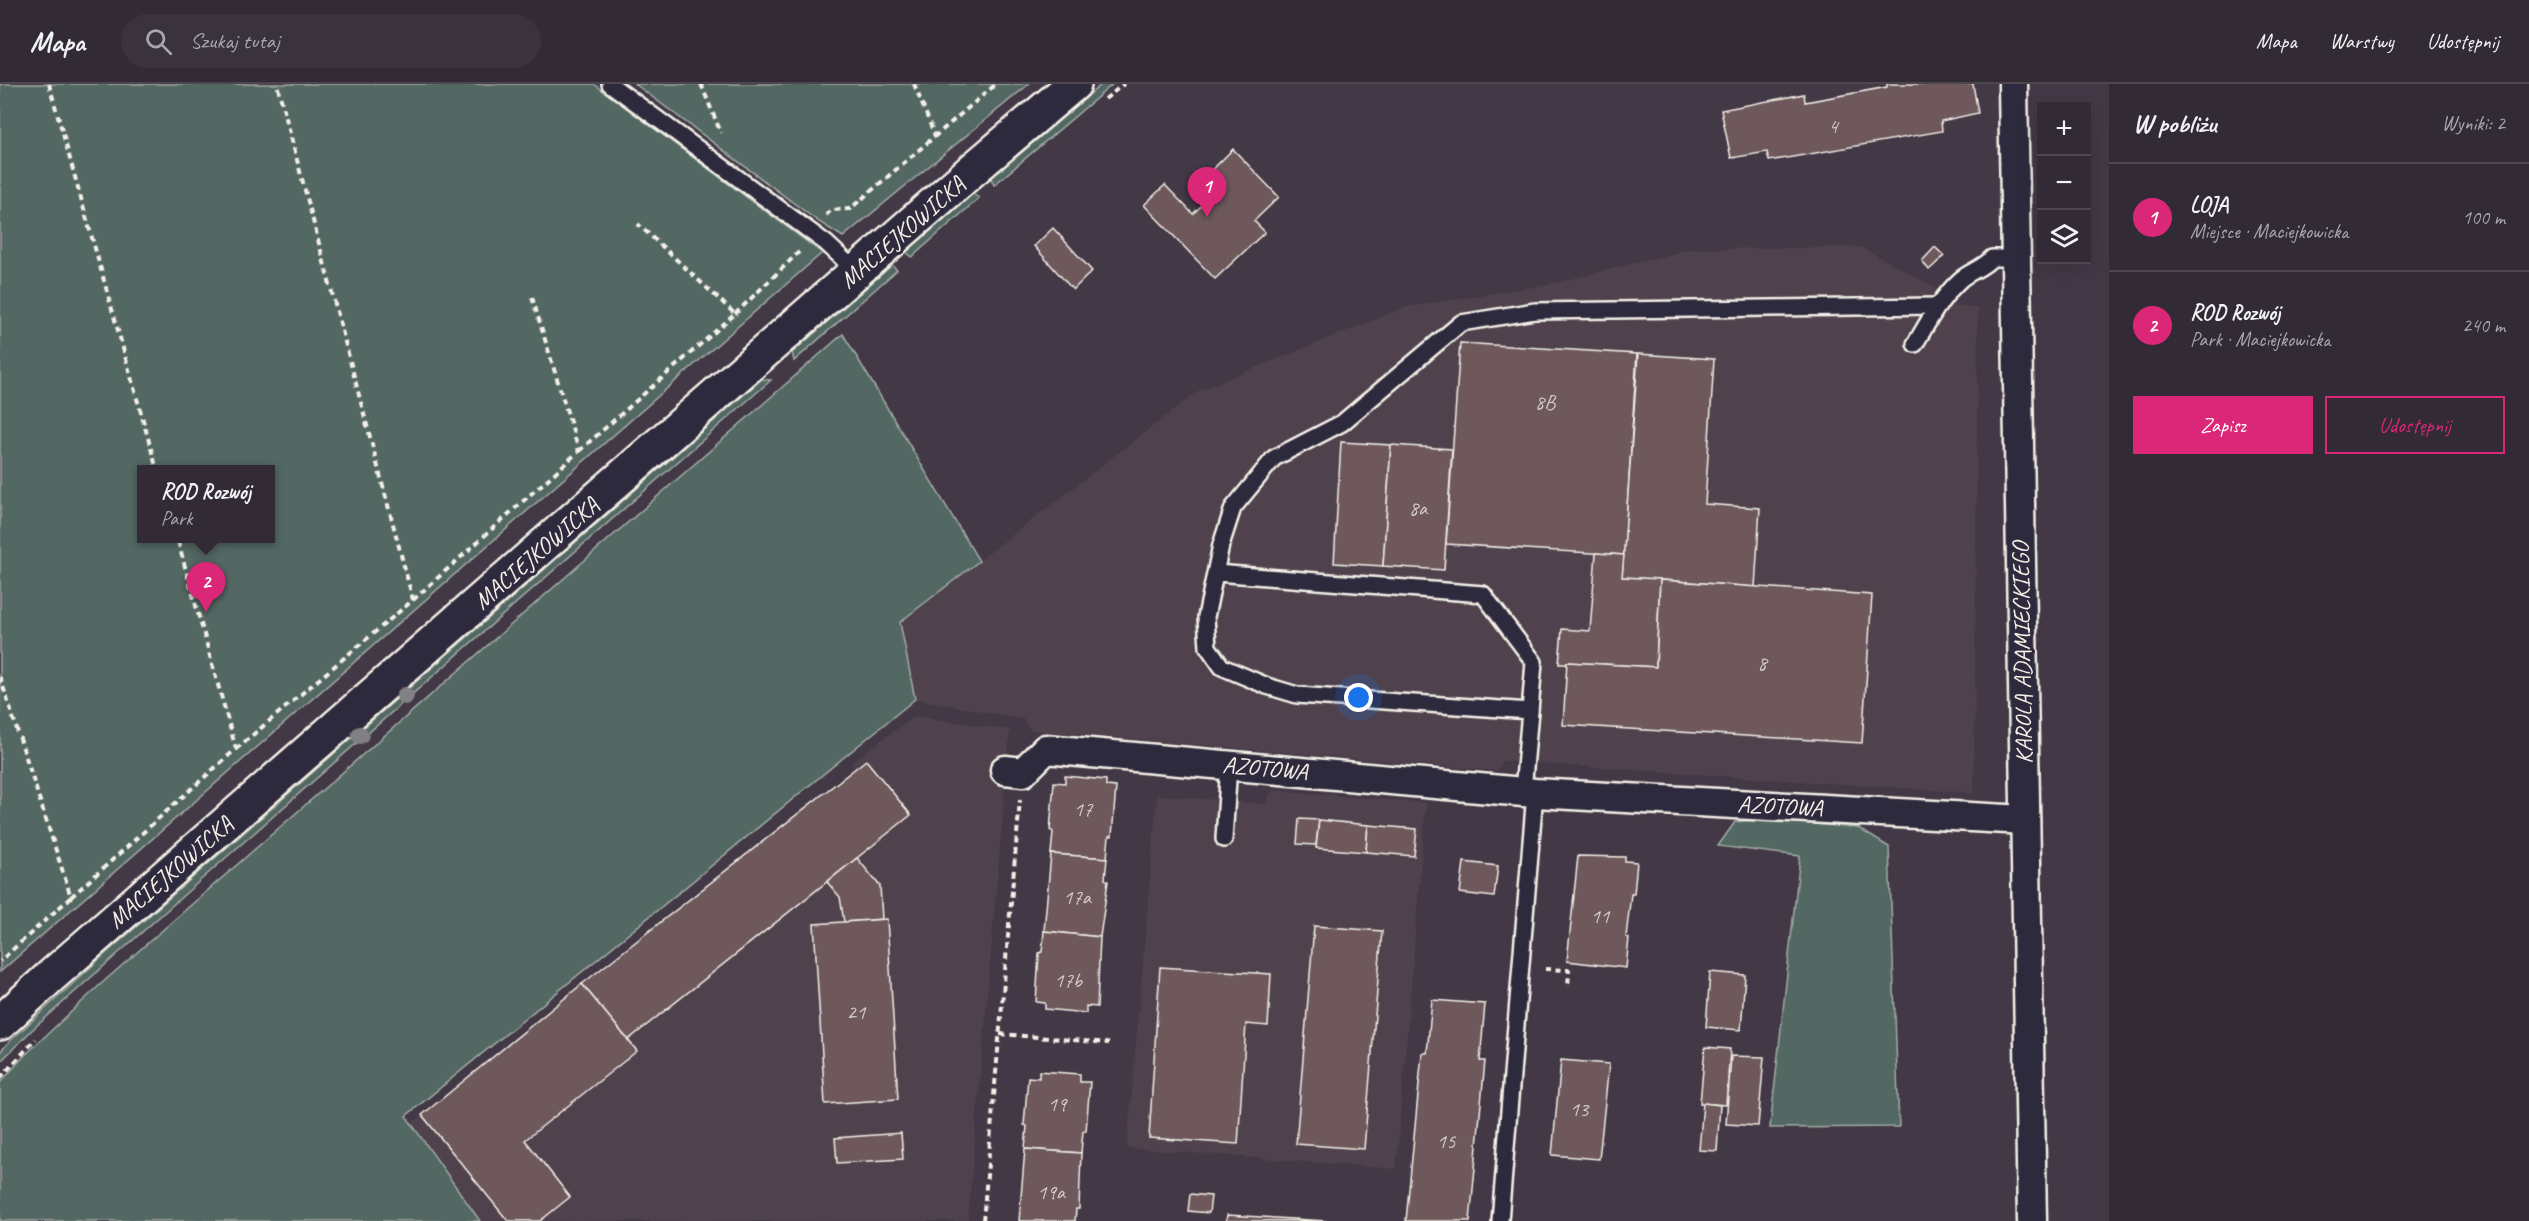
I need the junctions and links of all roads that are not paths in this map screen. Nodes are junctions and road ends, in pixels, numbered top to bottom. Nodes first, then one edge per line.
1 (610, 84) edge
2 (1074, 84) edge
3 (2013, 84) edge
4 (2015, 258) junction
5 (857, 272) junction
6 (1938, 306) junction
7 (1915, 344) dead end
8 (1216, 573) junction
9 (1530, 711) junction
10 (1229, 765) junction
11 (1014, 771) road end
12 (1529, 792) junction
13 (2025, 820) junction
14 (1224, 839) dead end
15 (0, 1023) edge
16 (1500, 1221) edge
17 (2032, 1221) edge

1 - 5 lane
2 - 5 street, MACIEJKOWICKA
3 - 4 street, KAROLA ADAMIECKIEGO
4 - 6 lane
4 - 13 street, KAROLA ADAMIECKIEGO
5 - 15 street, MACIEJKOWICKA
6 - 7 lane
6 - 8 lane
8 - 9 lane
8 - 9 lane
9 - 12 lane
10 - 11 street, AZOTOWA
10 - 12 street, AZOTOWA
10 - 14 lane
12 - 13 street, AZOTOWA
12 - 16 lane
13 - 17 street, KAROLA ADAMIECKIEGO

